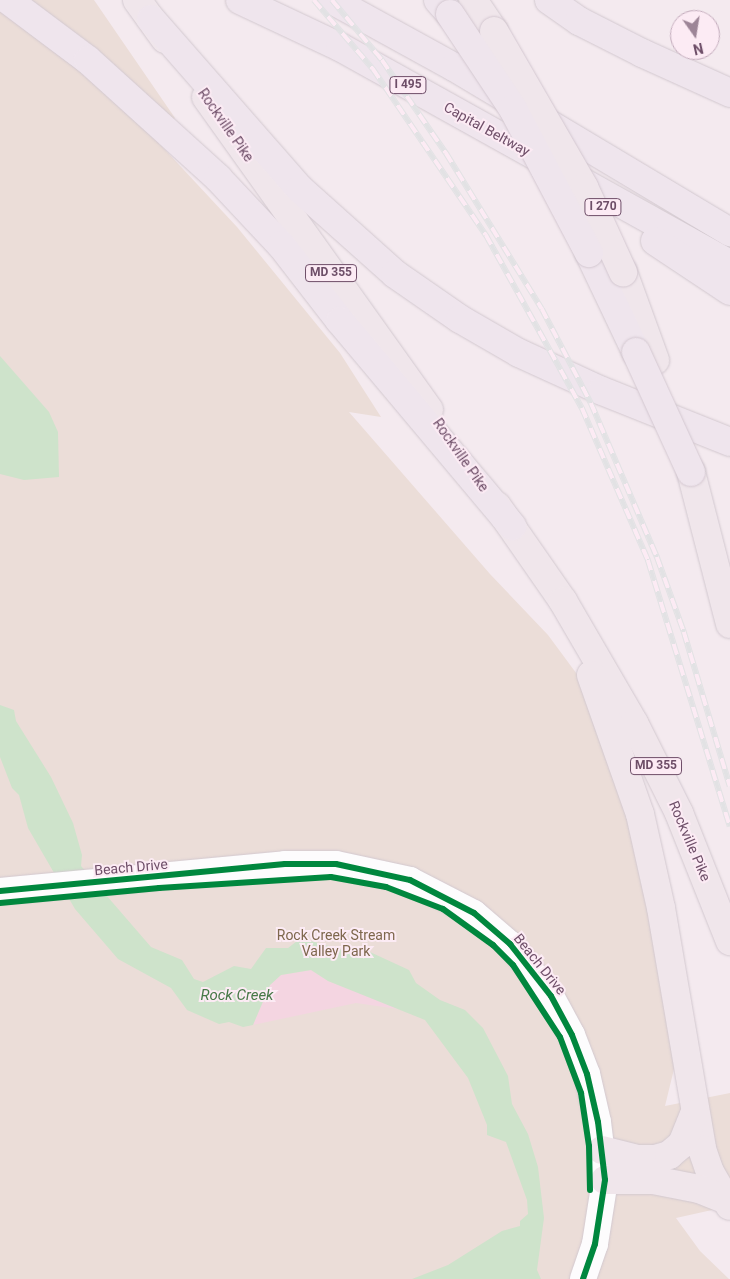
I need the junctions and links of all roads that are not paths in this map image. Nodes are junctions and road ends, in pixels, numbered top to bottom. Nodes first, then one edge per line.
1 (8, 0) edge
2 (240, 0) edge
3 (332, 0) edge
4 (473, 0) edge
5 (549, 0) edge
6 (444, 7) edge
7 (144, 10) edge
8 (730, 93) edge
9 (477, 123) junction
10 (730, 232) edge
11 (730, 264) edge
12 (730, 291) edge
13 (646, 356) junction
14 (730, 442) edge
15 (691, 472) joint
16 (512, 526) junction
17 (563, 601) junction
18 (730, 624) edge
19 (9, 890) edge
20 (730, 941) edge
21 (694, 1114) junction
22 (602, 1150) junction
23 (605, 1180) junction
24 (727, 1202) edge
25 (583, 1279) edge

1 - 16 highway
2 - 9 highway, Capital Beltway / I 495
3 - 10 highway
4 - 13 main road, bridge
5 - 8 highway
6 - 13 highway, bridge
7 - 14 highway
7 - 16 main road, Rockville Pike / MD 355
9 - 11 highway, Capital Beltway / I 495
9 - 12 highway, I 270
13 - 15 highway, bridge
15 - 18 main road
16 - 17 main road, Rockville Pike / MD 355
17 - 20 main road, Rockville Pike / MD 355
17 - 21 main road
19 - 22 street, Beach Drive
21 - 22 main road
21 - 24 main road
22 - 23 street, Beach Drive
23 - 24 main road
23 - 25 street, Beach Drive

